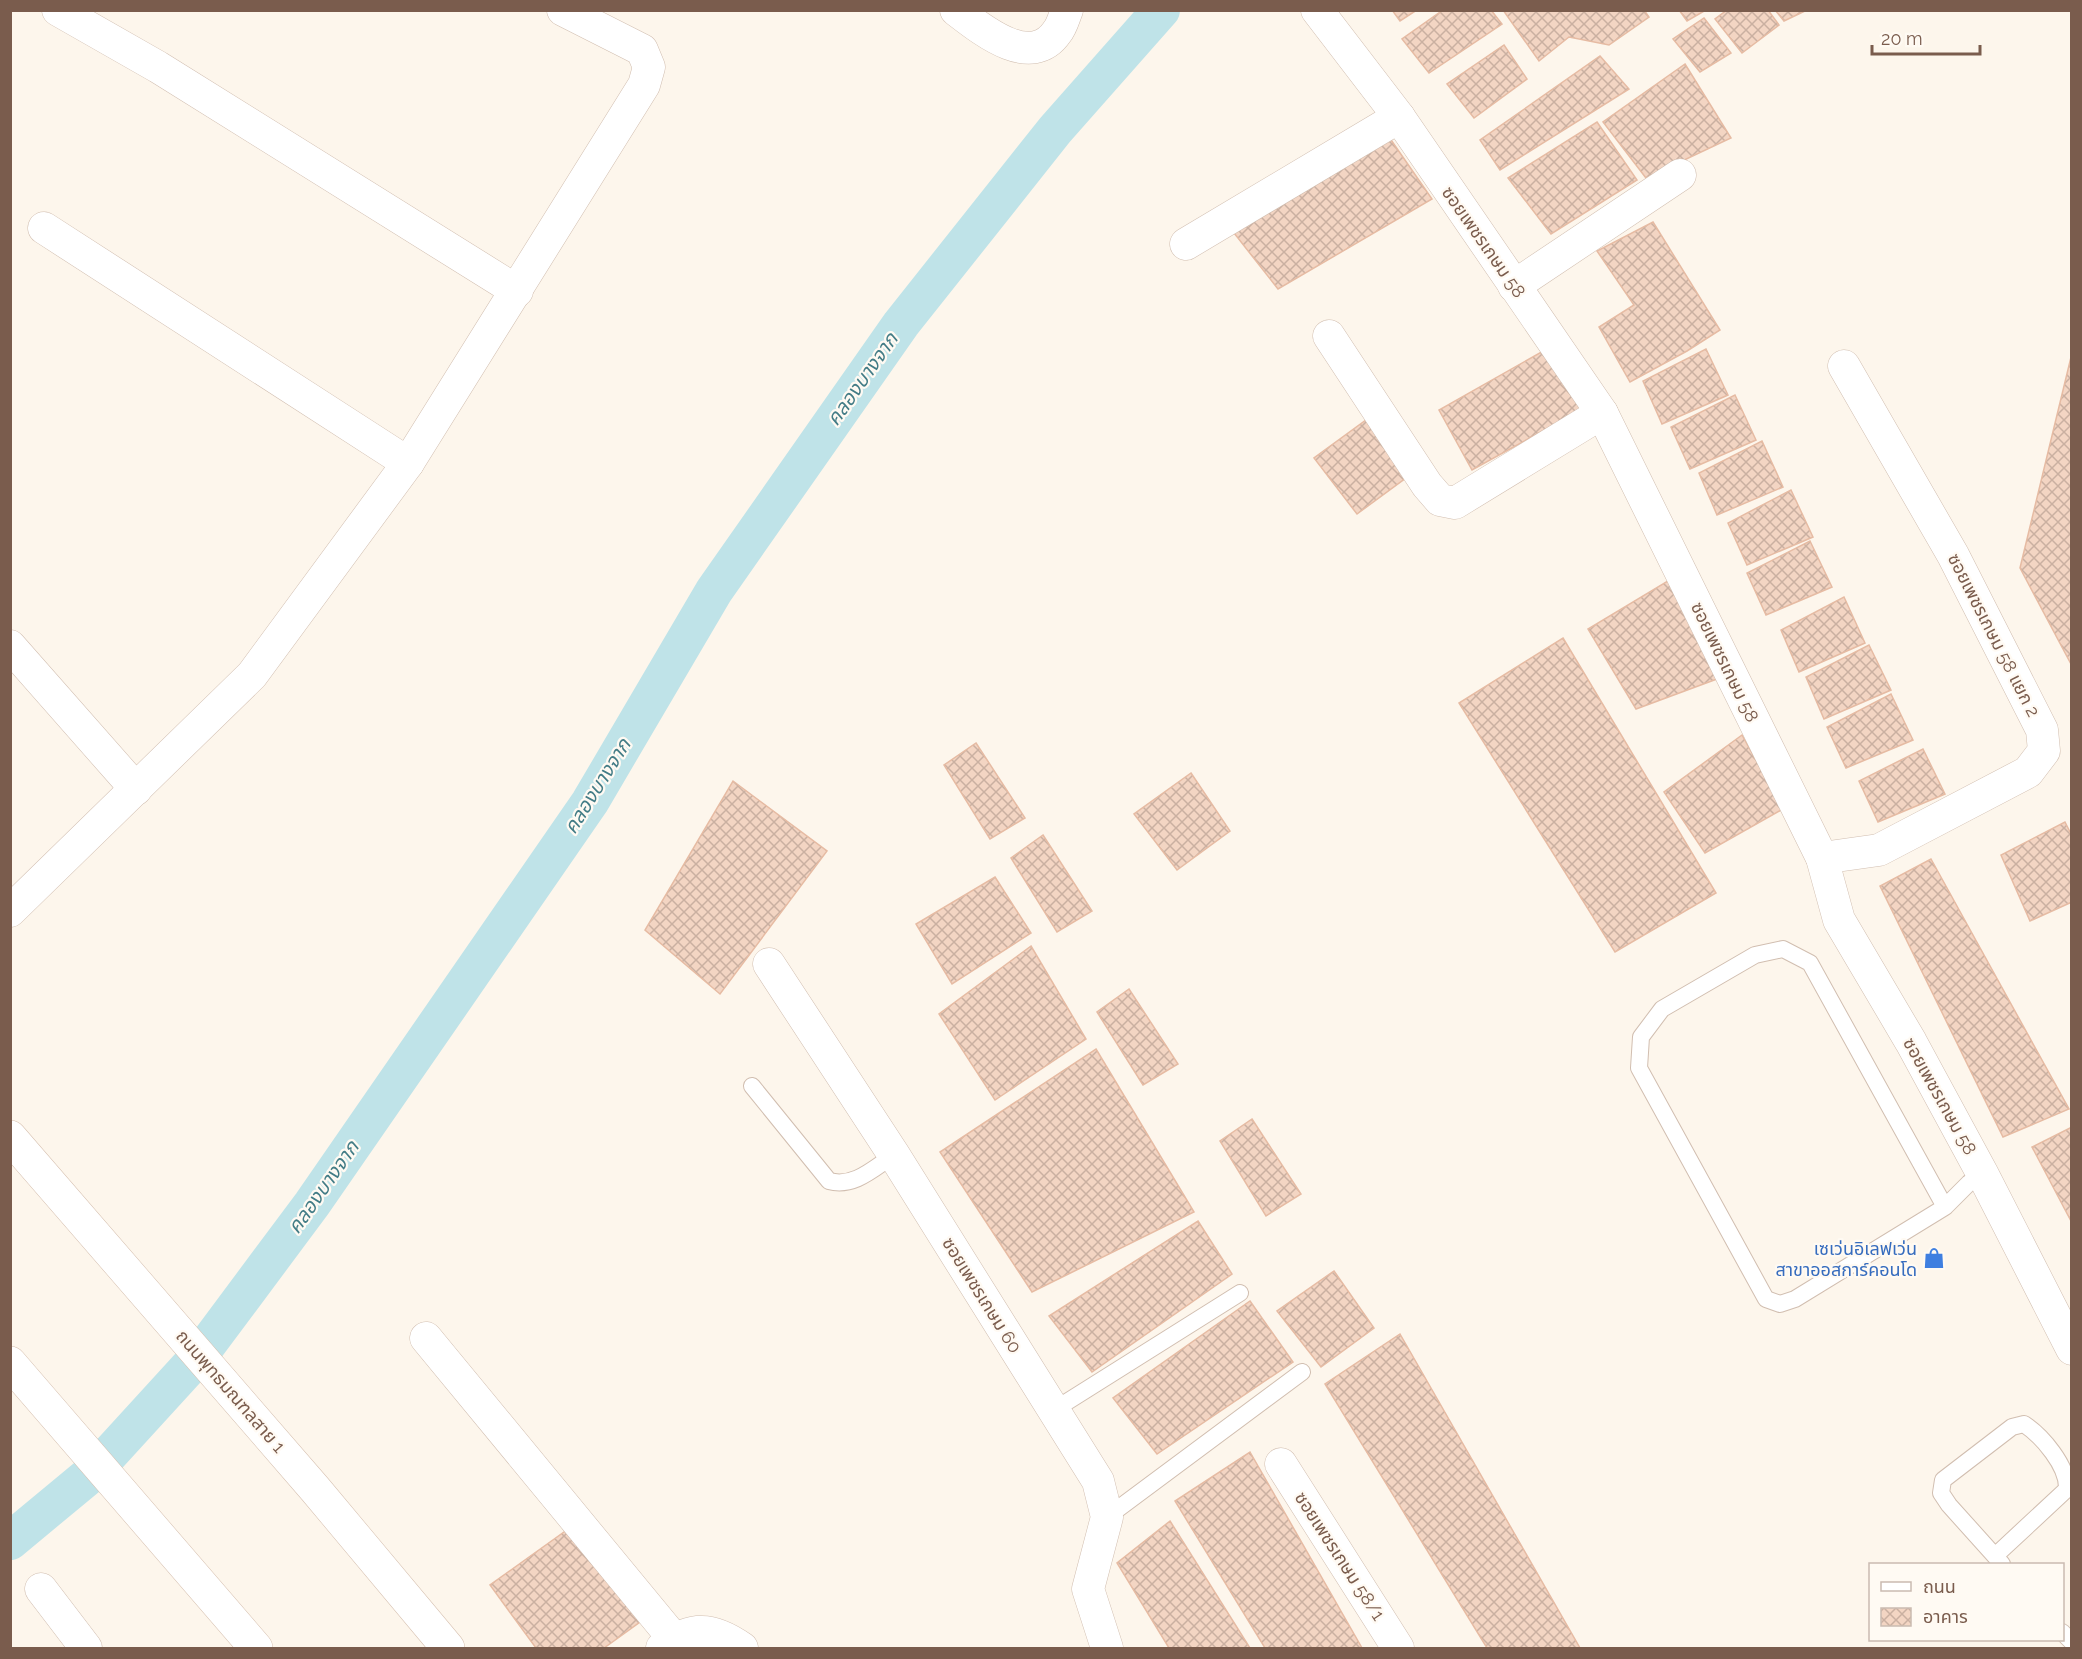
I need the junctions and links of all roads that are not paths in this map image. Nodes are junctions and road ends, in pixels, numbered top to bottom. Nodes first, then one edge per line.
1 (58, 10) edge
2 (563, 10) edge
3 (956, 10) edge
4 (1067, 10) edge
5 (1317, 10) edge
6 (1398, 117) junction
7 (1680, 175) dead end
8 (44, 228) dead end
9 (1186, 244) dead end
10 (1514, 286) junction
11 (517, 291) junction
12 (1329, 336) dead end
13 (1844, 366) dead end
14 (1602, 413) junction
15 (408, 463) junction
16 (10, 646) edge
17 (136, 789) junction
18 (1822, 858) junction
19 (10, 911) edge
20 (769, 964) dead end
21 (752, 1086) dead end
22 (10, 1137) edge
23 (894, 1155) junction
24 (1982, 1173) junction
25 (1945, 1207) junction
26 (1240, 1293) dead end
27 (426, 1338) dead end
28 (2072, 1349) edge
29 (10, 1363) edge
30 (1302, 1372) dead end
31 (1054, 1410) junction
32 (1281, 1464) dead end
33 (1107, 1517) junction
34 (1998, 1560) edge
35 (41, 1589) dead end
36 (668, 1644) edge
37 (87, 1648) edge
38 (256, 1648) edge
39 (448, 1648) edge
40 (742, 1648) edge
41 (1107, 1648) edge
42 (1398, 1648) edge

1 - 11 street
2 - 11 street
3 - 4 street
5 - 6 street, ซอยเพชรเกษม 58
6 - 9 street
6 - 10 street, ซอยเพชรเกษม 58
7 - 10 street
8 - 15 street
10 - 14 street, ซอยเพชรเกษม 58
11 - 15 street
12 - 14 street
13 - 18 street, ซอยเพชรเกษม 58 แยก 2
14 - 18 street, ซอยเพชรเกษม 58
15 - 17 street
16 - 17 street
17 - 19 street
18 - 24 street, ซอยเพชรเกษม 58
20 - 23 street, ซอยเพชรเกษม 60
21 - 23 lane
22 - 39 main road, ถนนพุทธมณฑลสาย 1
23 - 31 street, ซอยเพชรเกษม 60
24 - 25 lane
24 - 28 street, ซอยเพชรเกษม 58
25 - 25 lane
26 - 31 lane
27 - 36 street
29 - 38 main road
30 - 33 lane
31 - 33 street, ซอยเพชรเกษม 60
32 - 42 street, ซอยเพชรเกษม 58/1
33 - 41 street, ซอยเพชรเกษม 60
34 - 34 lane
35 - 37 street
36 - 40 street

